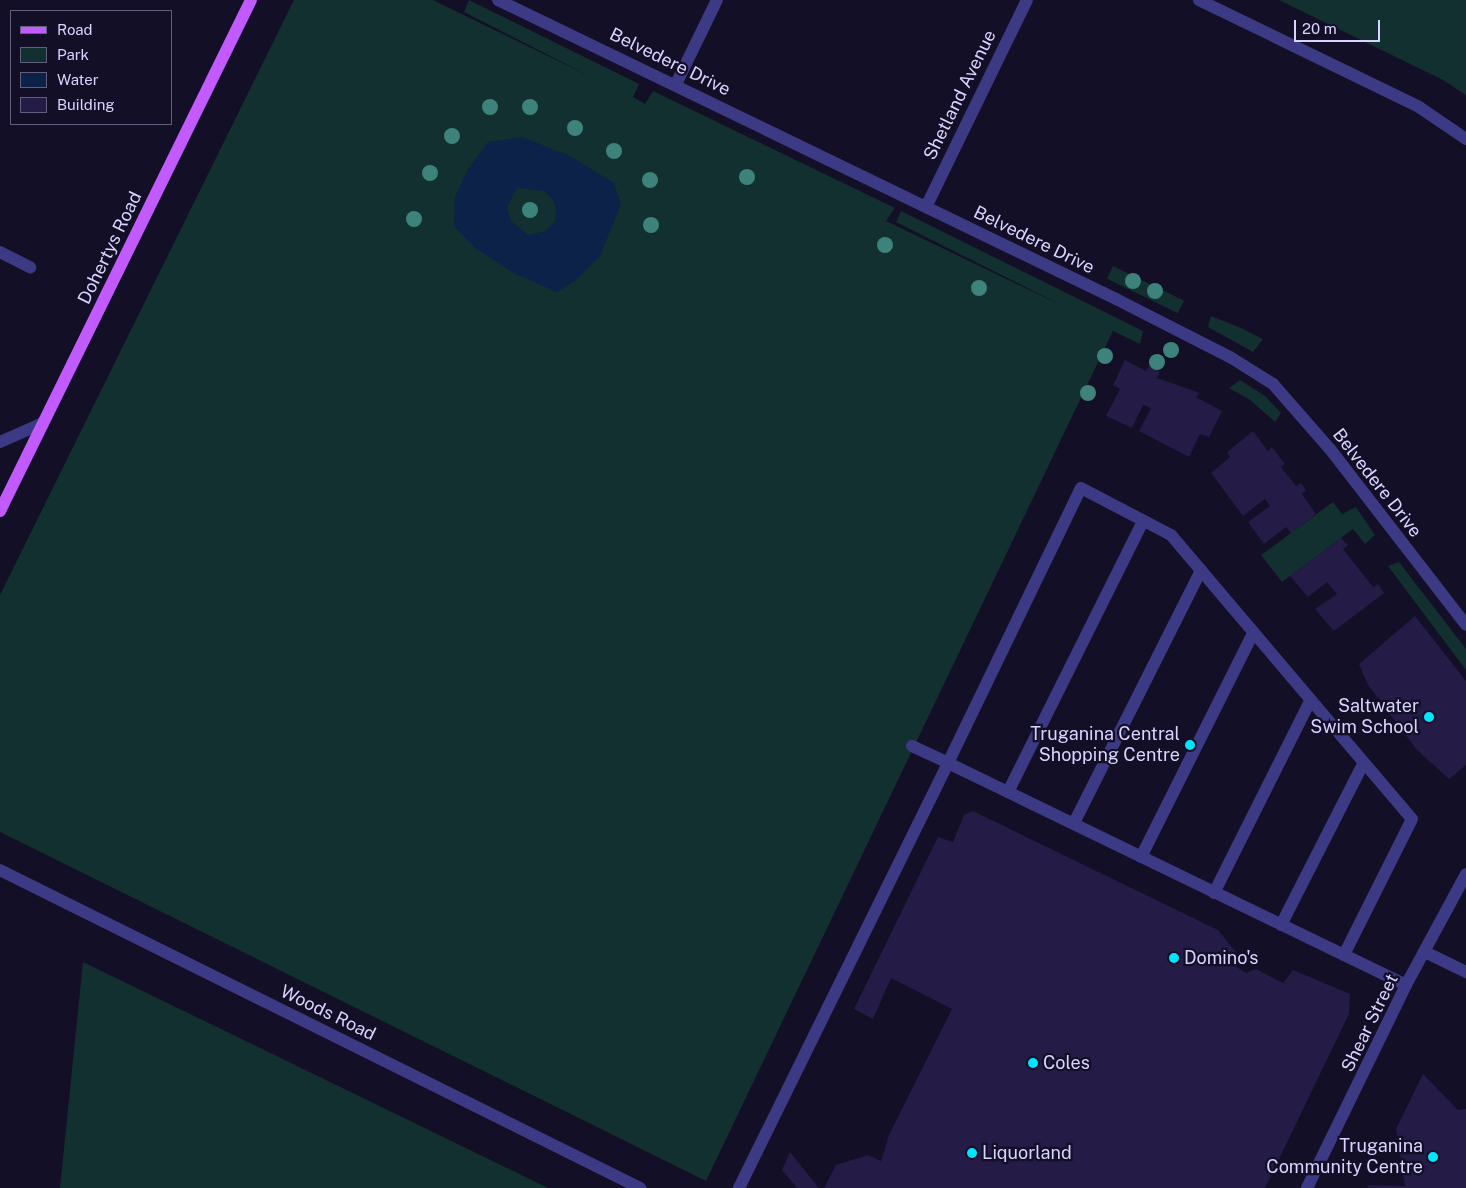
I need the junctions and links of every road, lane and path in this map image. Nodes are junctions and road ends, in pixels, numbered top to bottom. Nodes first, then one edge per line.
1 (251, 0) edge
2 (498, 0) edge
3 (717, 0) edge
4 (1027, 0) edge
5 (1199, 0) edge
6 (676, 84) junction
7 (1466, 139) edge
8 (926, 207) junction
9 (0, 252) edge
10 (30, 267) dead end
11 (43, 423) junction
12 (0, 442) edge
13 (0, 511) edge
14 (1143, 521) junction
15 (1201, 570) junction
16 (1466, 625) edge
17 (1253, 633) junction
18 (1310, 701) junction
19 (912, 746) dead end
20 (948, 763) junction
21 (1363, 764) junction
22 (1008, 792) junction
23 (1074, 824) junction
24 (1141, 857) junction
25 (0, 870) edge
26 (1466, 874) edge
27 (1214, 893) junction
28 (1281, 925) junction
29 (1425, 952) junction
30 (1344, 955) junction
31 (1466, 972) edge
32 (1406, 985) junction
33 (640, 1188) edge
34 (739, 1188) edge
35 (1307, 1188) edge

1 - 11 main road, Dohertys Road
2 - 6 street, Belvedere Drive
3 - 6 street
4 - 8 street, Shetland Avenue
5 - 7 street
6 - 8 street, Belvedere Drive
8 - 16 street, Belvedere Drive
9 - 10 street
11 - 12 street
11 - 13 main road, Dohertys Road
14 - 15 street
14 - 20 street
14 - 22 street
15 - 17 street
15 - 23 street
17 - 18 street
17 - 24 street
18 - 21 street
18 - 27 street
19 - 20 street
20 - 22 street
20 - 34 street
21 - 28 street
21 - 30 street
22 - 23 street
23 - 24 street
24 - 27 street
25 - 33 street, Woods Road
26 - 29 street, Shear Street
27 - 28 street
28 - 30 street
29 - 31 street
29 - 32 street, Shear Street
30 - 32 street
32 - 35 street, Shear Street

